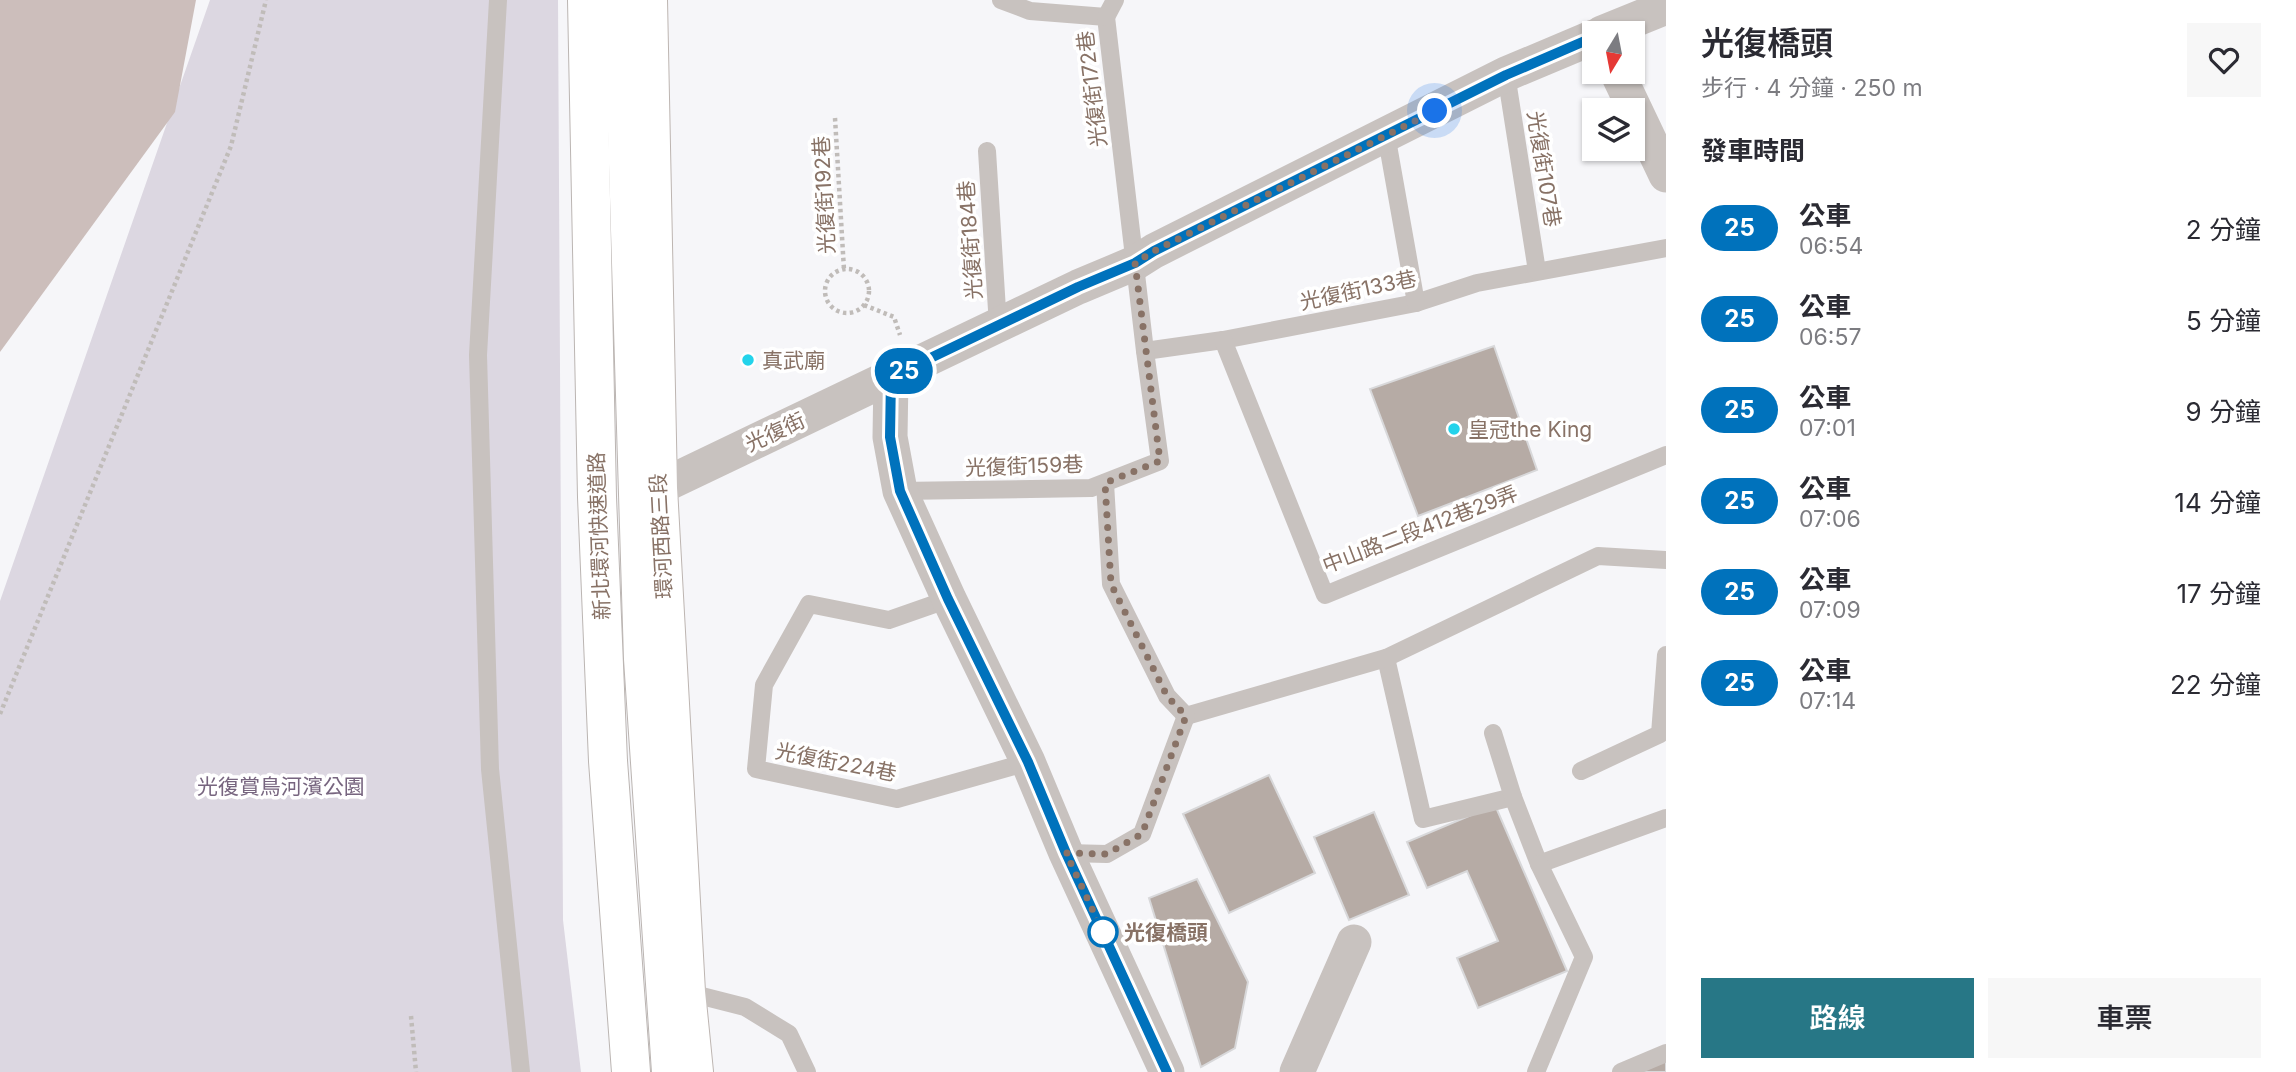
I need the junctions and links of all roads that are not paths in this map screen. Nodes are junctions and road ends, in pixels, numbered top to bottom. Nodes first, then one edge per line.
1 (498, 0) edge
2 (587, 0) edge
3 (605, 0) edge
4 (625, 0) edge
5 (648, 0) edge
6 (1001, 0) edge
7 (1115, 0) edge
8 (1666, 6) edge
9 (1107, 17) junction
10 (1630, 21) edge
11 (1582, 42) edge
12 (1506, 75) junction
13 (1623, 84) edge
14 (1386, 134) junction
15 (987, 151) dead end
16 (1666, 175) edge
17 (1666, 248) edge
18 (1135, 263) junction
19 (1537, 271) junction
20 (1416, 303) junction
21 (998, 326) junction
22 (1223, 340) junction
23 (1145, 352) junction
24 (901, 373) junction
25 (1666, 455) edge
26 (1105, 483) junction
27 (658, 488) junction
28 (900, 491) junction
29 (1666, 560) edge
30 (948, 599) junction
31 (1666, 655) edge
32 (1386, 658) junction
33 (1186, 716) junction
34 (1493, 733) dead end
35 (1028, 762) junction
36 (1581, 771) dead end
37 (1513, 797) junction
38 (1666, 818) edge
39 (1066, 853) junction
40 (1539, 864) junction
41 (1354, 942) dead end
42 (687, 992) junction
43 (1666, 1053) edge
44 (1162, 1062) edge
45 (522, 1072) edge
46 (631, 1072) edge
47 (645, 1072) edge
48 (671, 1072) edge
49 (694, 1072) edge
50 (807, 1072) edge
51 (1187, 1072) edge
52 (1297, 1072) edge
53 (1536, 1072) edge
54 (1621, 1072) edge

1 - 45 lane
2 - 46 main road, 新北環河快速道路
3 - 47 main road
4 - 48 main road, 新北環河快速道路
5 - 27 main road, 環河西路三段
6 - 9 lane, 光復街172巷
7 - 9 lane
8 - 10 street
9 - 18 lane, 光復街172巷
11 - 12 street, 光復街
12 - 14 street, 光復街
12 - 19 lane, 光復街107巷
13 - 16 street
14 - 18 street, 光復街
14 - 20 lane
15 - 21 lane, 光復街184巷
17 - 19 lane, 光復街133巷
18 - 21 street, 光復街
18 - 23 lane
19 - 20 lane, 光復街133巷
20 - 22 lane, 光復街133巷
21 - 24 street, 光復街
22 - 23 lane, 光復街133巷
22 - 25 lane, 中山路二段412巷29弄
23 - 26 lane, 光復街159巷
24 - 27 street, 光復街
24 - 28 street
26 - 28 lane, 光復街159巷
26 - 33 lane
27 - 42 main road, 環河西路三段
28 - 30 street
29 - 32 lane
30 - 35 street
30 - 35 lane, 光復街224巷
31 - 36 lane
32 - 33 lane
32 - 37 lane
33 - 39 lane
34 - 37 lane
35 - 39 street
37 - 40 lane
38 - 40 lane
39 - 44 street
40 - 53 lane
41 - 52 street
42 - 49 main road, 環河西路三段
42 - 50 lane
43 - 54 lane
44 - 51 street

